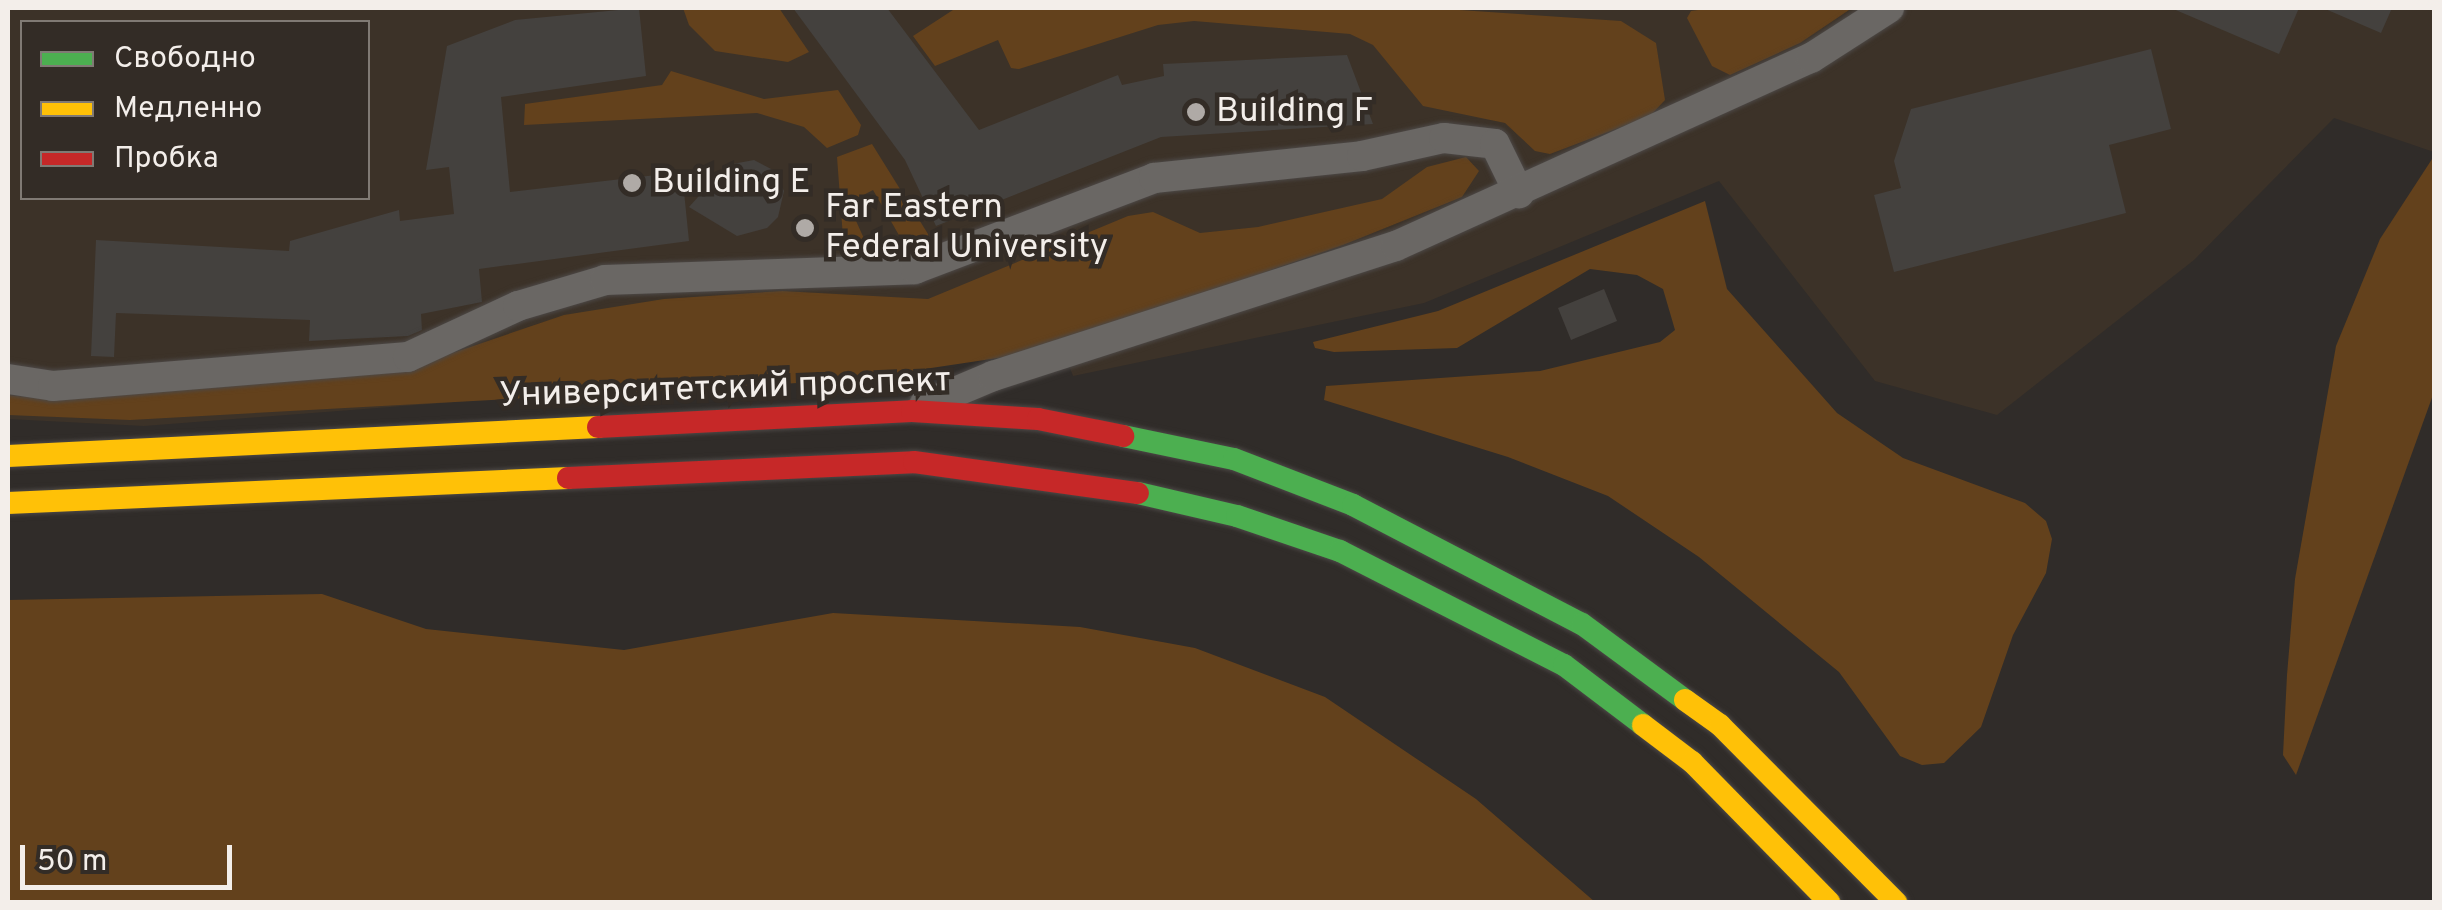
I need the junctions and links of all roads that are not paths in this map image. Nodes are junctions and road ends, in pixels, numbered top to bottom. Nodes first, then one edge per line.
1 (1888, 8) edge
2 (1519, 193) junction
3 (8, 379) edge
4 (912, 410) junction
5 (8, 456) edge
6 (8, 503) edge
7 (1829, 902) edge
8 (1896, 902) edge

1 - 2 street
2 - 3 street
2 - 4 street
4 - 5 main road, Университетский проспект
4 - 8 main road, Университетский проспект
6 - 7 main road

